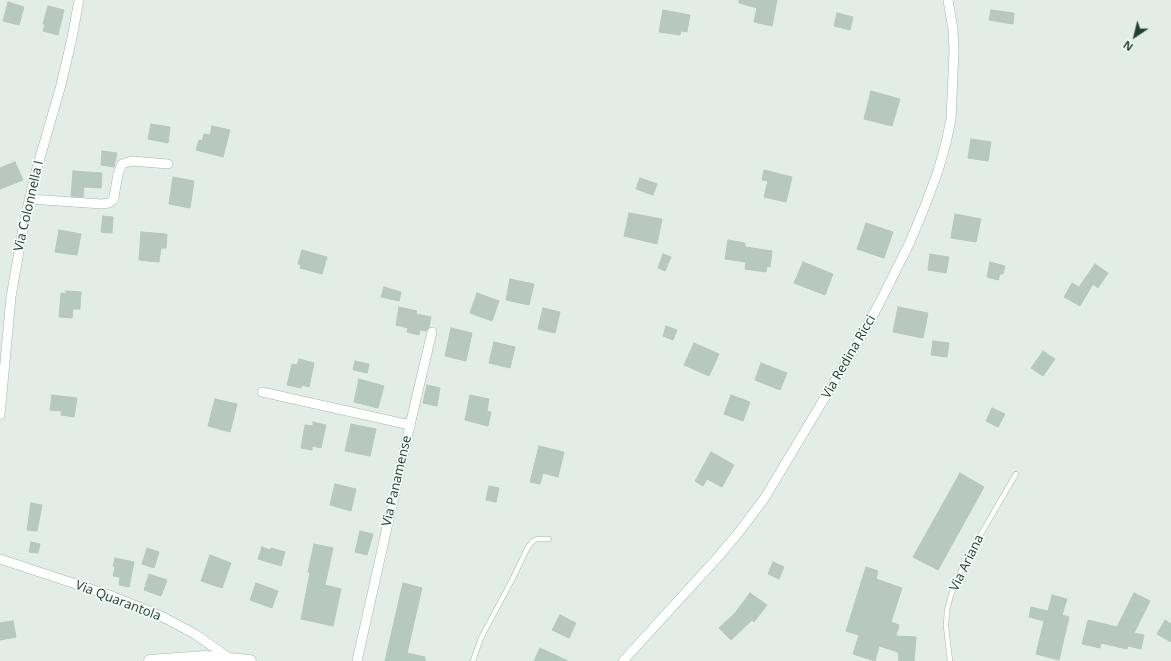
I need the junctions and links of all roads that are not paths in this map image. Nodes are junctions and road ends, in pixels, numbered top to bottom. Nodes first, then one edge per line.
1 (79, 0) edge
2 (948, 0) edge
3 (168, 164) dead end
4 (29, 199) junction
5 (432, 332) dead end
6 (262, 392) dead end
7 (0, 415) edge
8 (410, 425) junction
9 (1016, 474) dead end
10 (549, 539) dead end
11 (0, 559) edge
12 (229, 658) junction
13 (150, 661) edge
14 (250, 661) edge
15 (357, 661) edge
16 (473, 661) edge
17 (623, 661) edge
18 (950, 661) edge

1 - 4 street, Via Colonnella I
2 - 17 street, Via Redina Ricci
3 - 4 street
4 - 7 street, Via Colonnella I
5 - 8 street
6 - 8 street, Via Panamense
8 - 15 street, Via Panamense
9 - 18 lane, Via Ariana
10 - 16 lane
11 - 12 street, Via Quarantola
12 - 13 main road
12 - 14 main road

